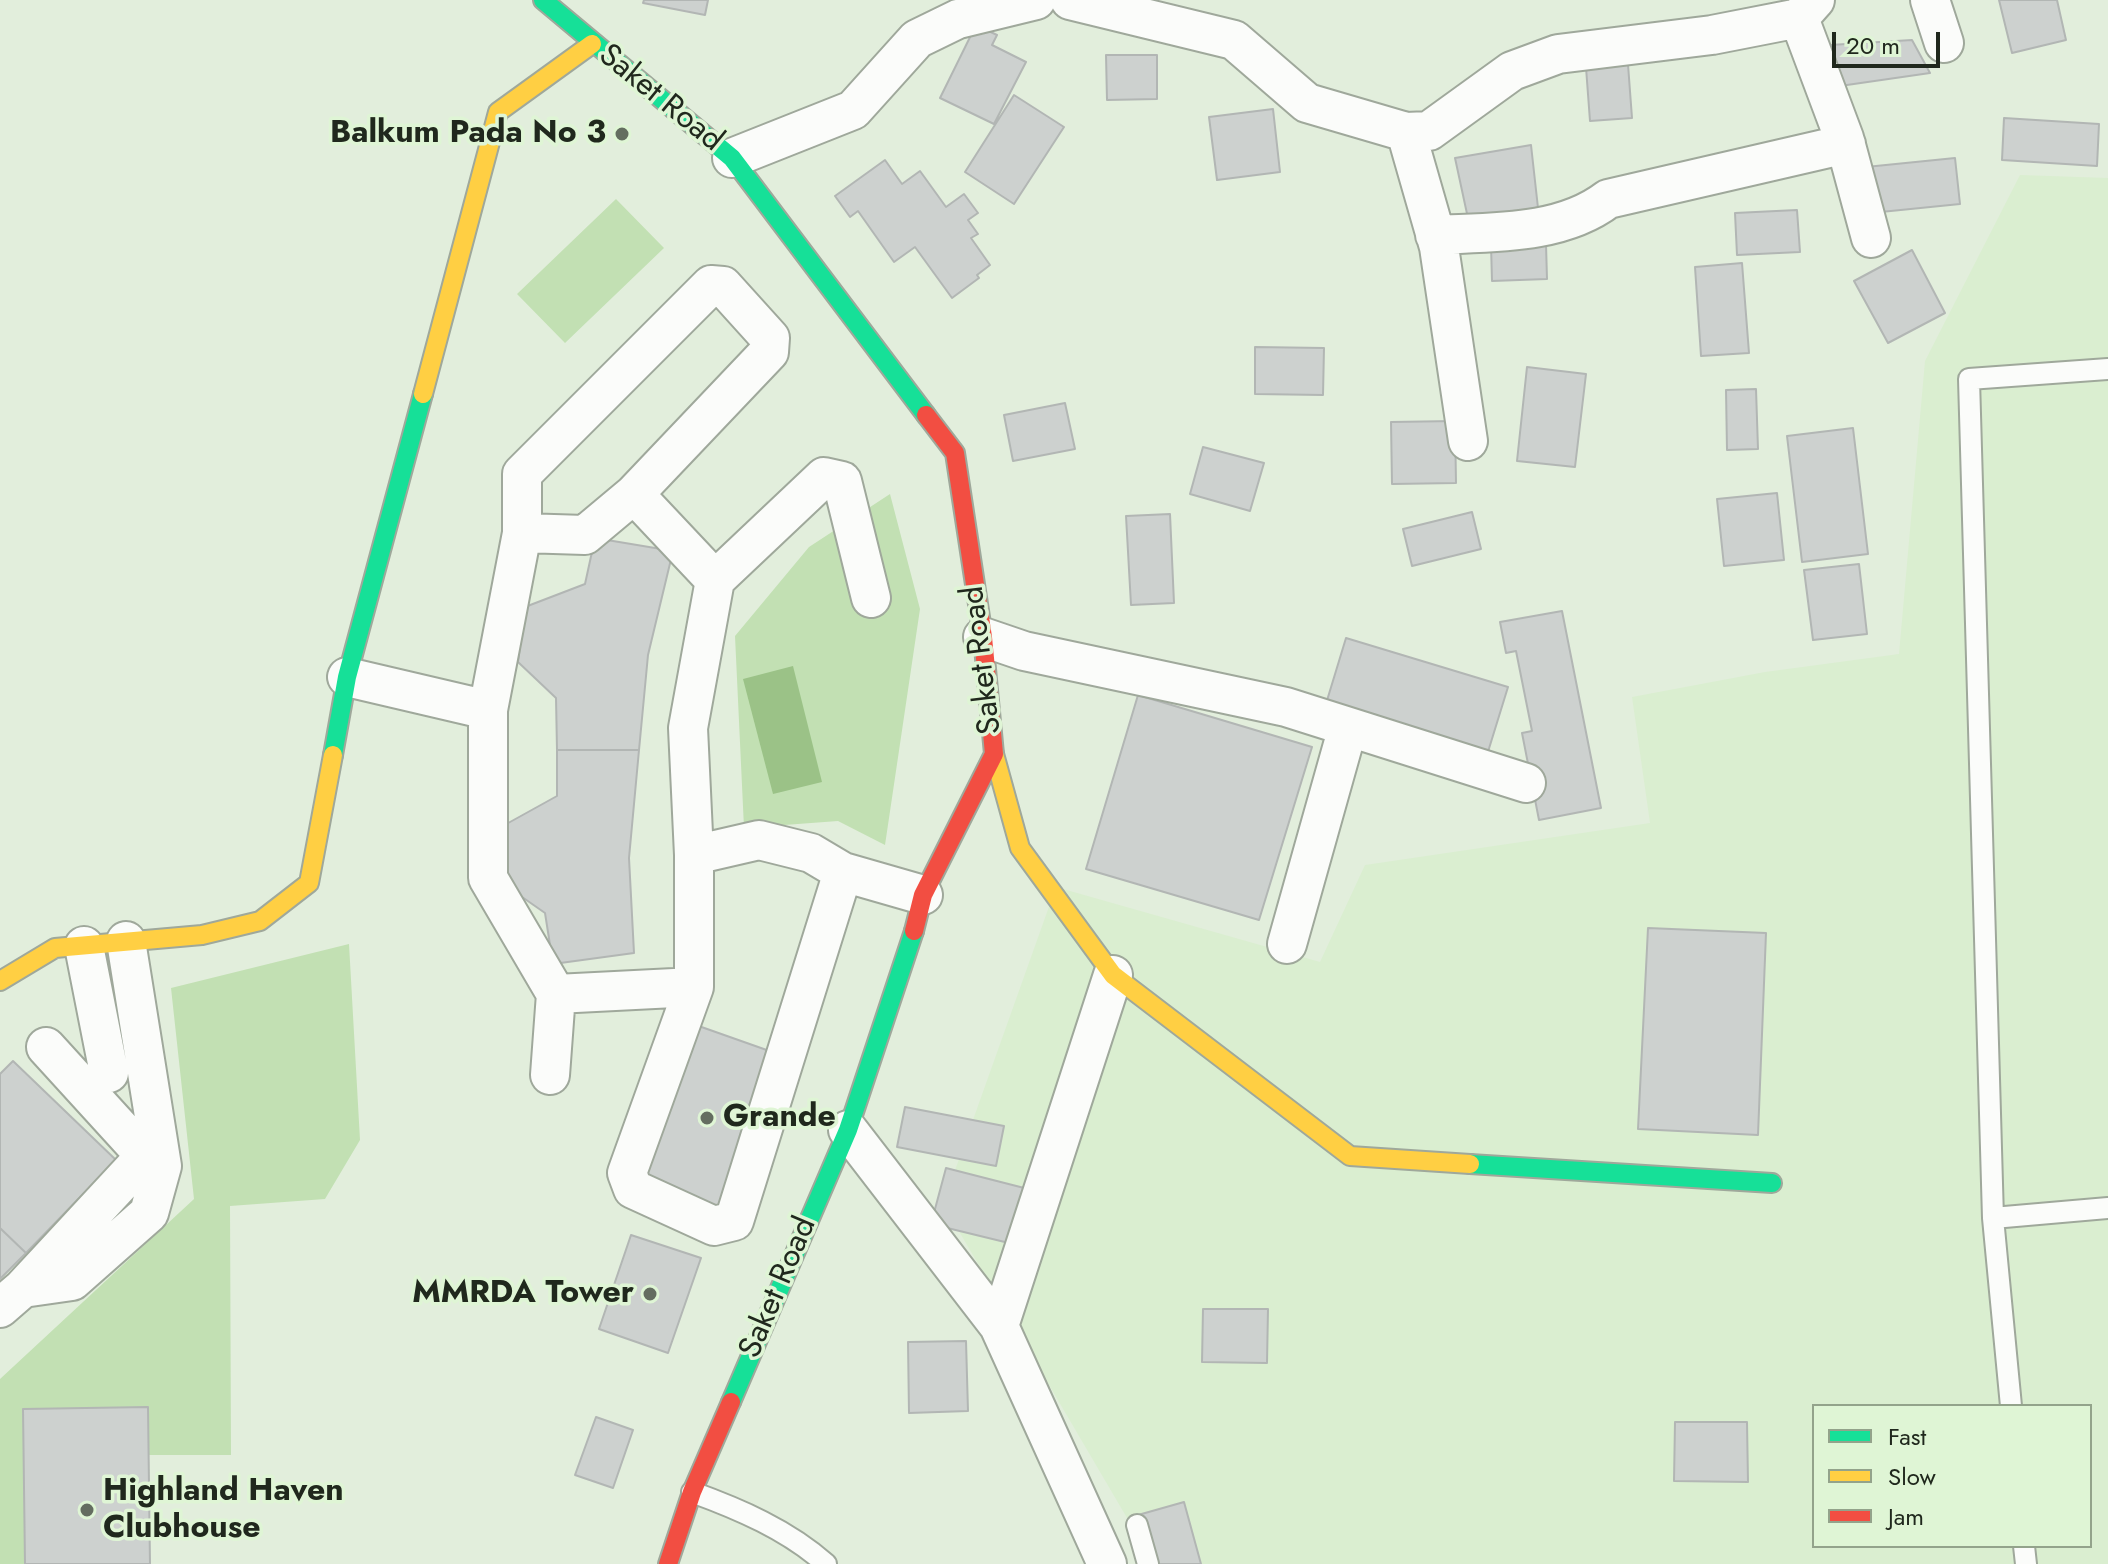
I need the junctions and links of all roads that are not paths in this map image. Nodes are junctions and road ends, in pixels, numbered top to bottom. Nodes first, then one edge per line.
1 (543, 0) edge
2 (1036, 0) edge
3 (1070, 0) edge
4 (1930, 0) edge
5 (1807, 9) edge
6 (1944, 43) dead end
7 (592, 44) junction
8 (1406, 132) junction
9 (1846, 144) junction
10 (732, 158) junction
11 (1859, 233) dead end
12 (1435, 235) junction
13 (2108, 369) edge
14 (1468, 441) dead end
15 (634, 494) junction
16 (522, 533) junction
17 (715, 580) junction
18 (871, 598) dead end
19 (983, 637) junction
20 (347, 677) junction
21 (488, 710) junction
22 (1348, 727) junction
23 (994, 754) junction
24 (1526, 783) dead end
25 (694, 855) junction
26 (843, 872) junction
27 (923, 895) junction
28 (126, 941) junction
29 (1287, 944) dead end
30 (84, 946) junction
31 (1113, 975) junction
32 (0, 981) edge
33 (694, 987) junction
34 (556, 994) junction
35 (46, 1047) dead end
36 (109, 1073) dead end
37 (550, 1075) dead end
38 (848, 1130) junction
39 (1772, 1183) dead end
40 (2108, 1208) edge
41 (1993, 1218) junction
42 (11, 1298) edge
43 (999, 1326) junction
44 (2011, 1404) edge
45 (692, 1492) junction
46 (1137, 1525) dead end
47 (668, 1564) edge
48 (826, 1564) edge
49 (1107, 1564) edge
50 (1148, 1564) edge

1 - 7 street, Saket Road
2 - 10 street
3 - 8 street
4 - 6 street
5 - 8 street
5 - 9 street
7 - 10 street, Saket Road
7 - 20 street
8 - 12 street
9 - 11 street
9 - 12 street
10 - 19 street, Saket Road
12 - 14 street
13 - 41 lane
15 - 16 street
15 - 16 street
15 - 17 street
16 - 21 street
17 - 18 street
17 - 25 street
19 - 22 street
19 - 23 street, Saket Road
20 - 21 street
20 - 28 street
21 - 34 street
22 - 24 street
22 - 29 street
23 - 27 street, Saket Road
23 - 31 street
25 - 26 street
25 - 33 street
26 - 27 street
26 - 33 street
27 - 38 street, Saket Road
28 - 30 street
28 - 42 street
30 - 32 street
30 - 36 street
31 - 39 street
31 - 43 street
33 - 34 street
34 - 37 street
35 - 42 street
38 - 43 street
38 - 45 street, Saket Road
40 - 41 lane
41 - 44 lane
43 - 49 street
45 - 47 street, Saket Road
45 - 48 lane
46 - 50 lane

